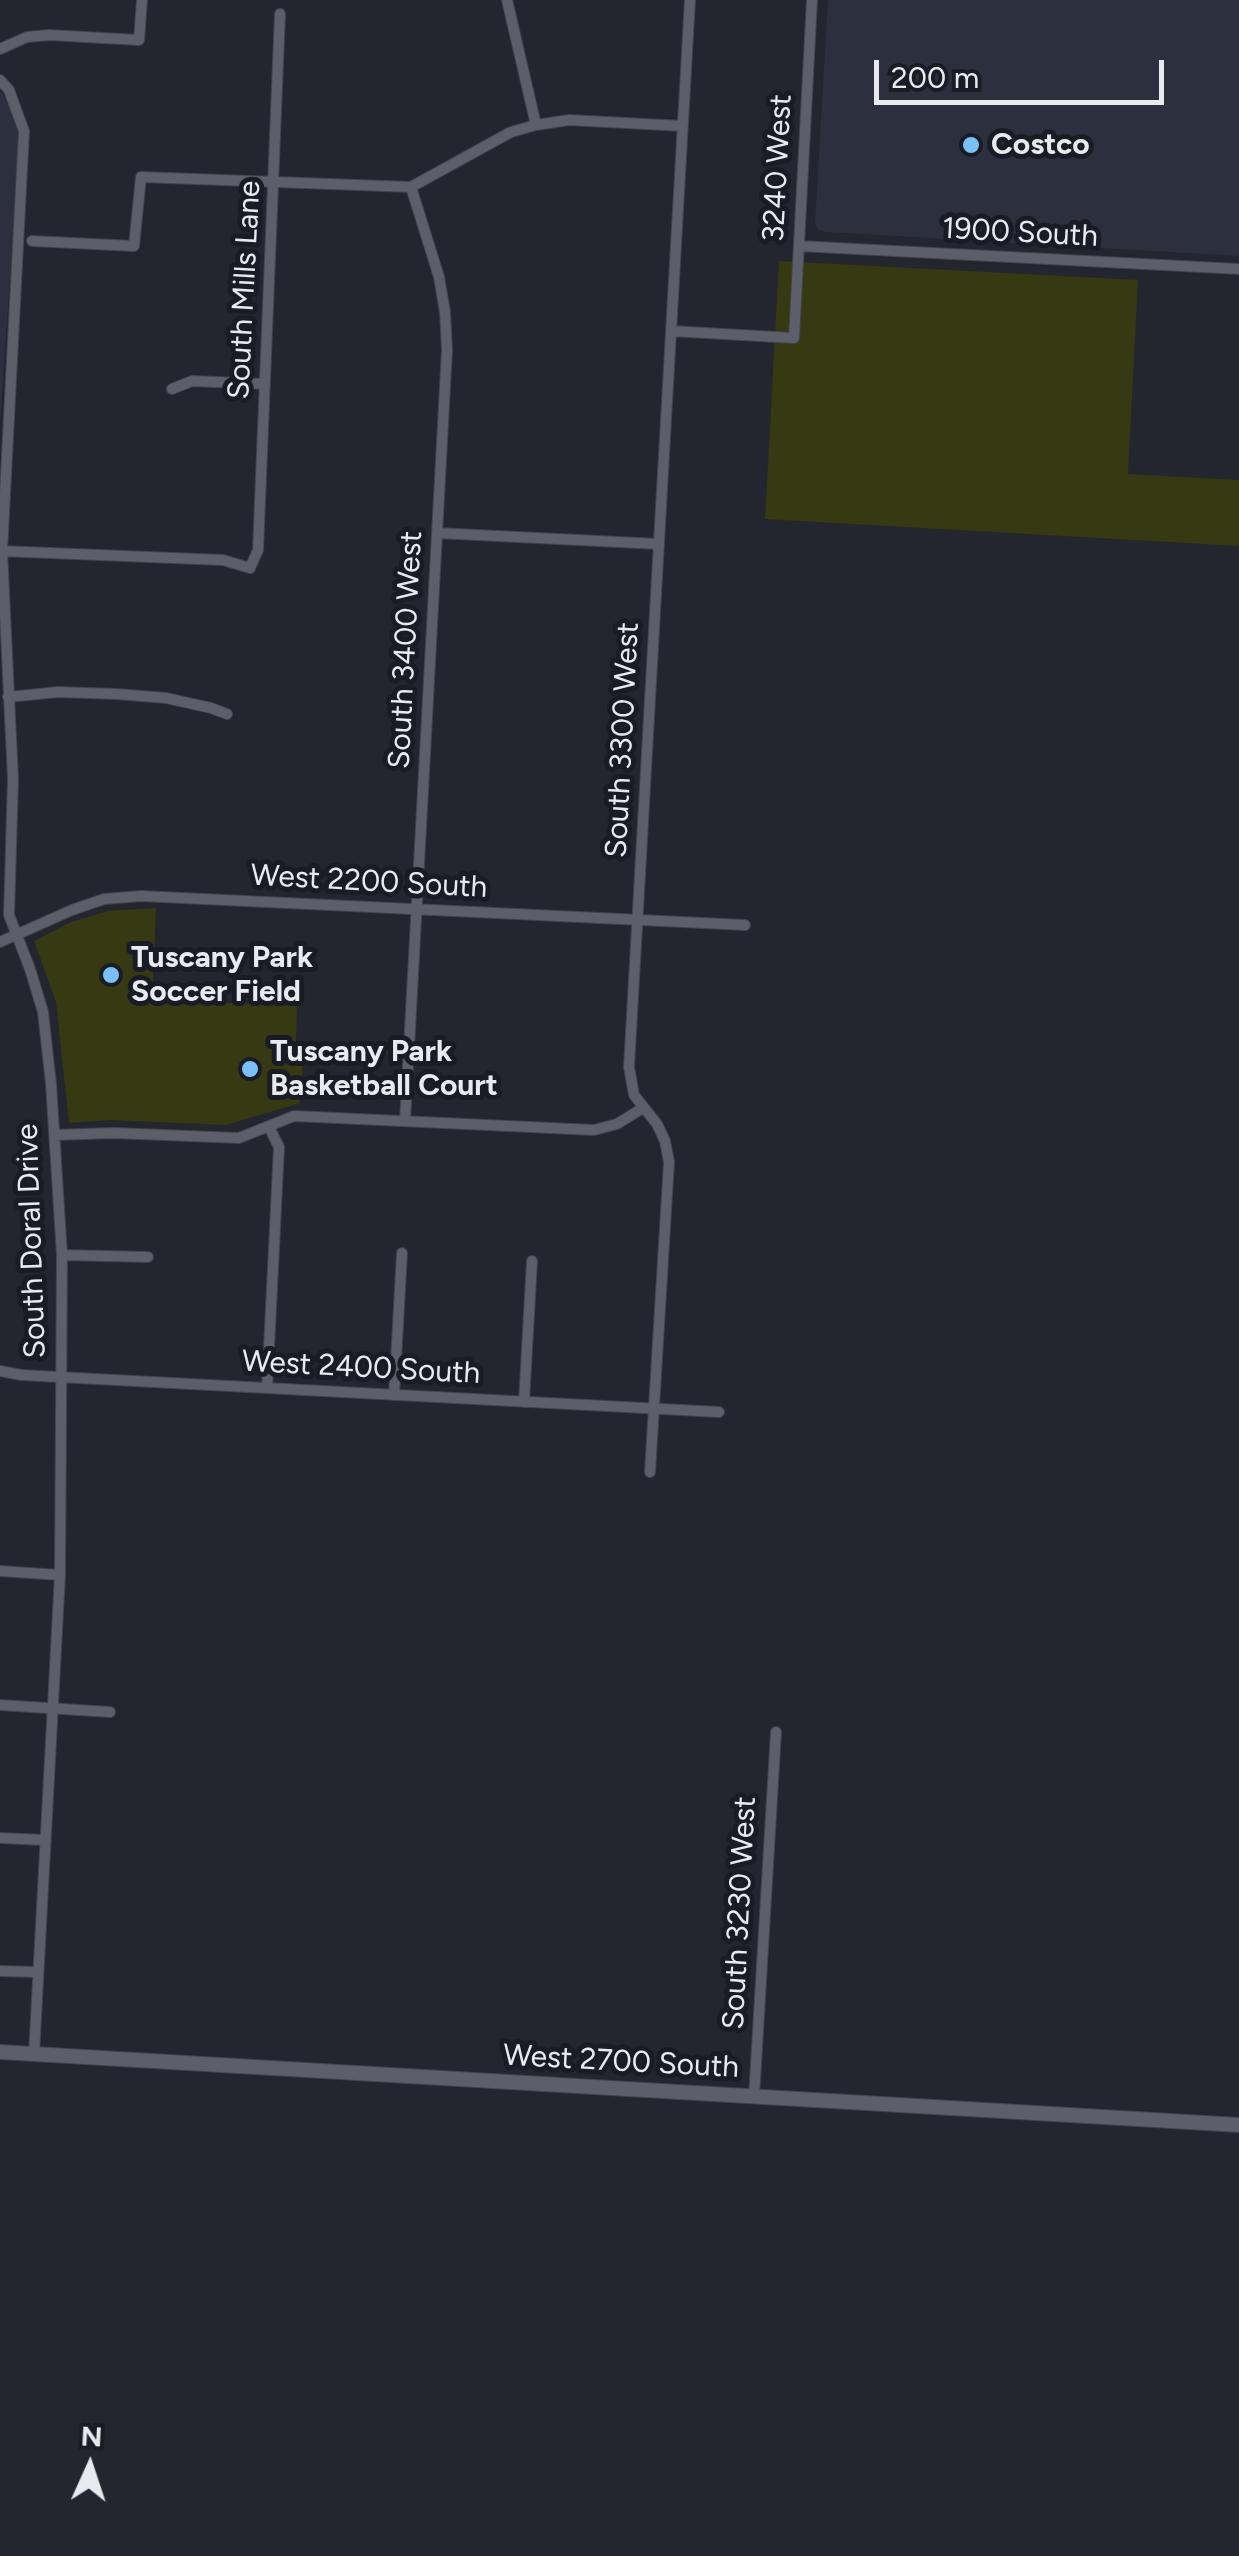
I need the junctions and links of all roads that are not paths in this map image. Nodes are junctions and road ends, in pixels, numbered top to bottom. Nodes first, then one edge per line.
1 (142, 0) edge
2 (506, 0) edge
3 (690, 0) edge
4 (812, 0) edge
5 (280, 14) dead end
6 (0, 49) edge
7 (0, 80) edge
8 (536, 125) junction
9 (683, 126) junction
10 (275, 182) junction
11 (411, 188) junction
12 (32, 242) dead end
13 (799, 246) junction
14 (1239, 269) edge
15 (671, 332) junction
16 (265, 384) junction
17 (172, 389) dead end
18 (437, 533) junction
19 (659, 544) junction
20 (1, 551) edge
21 (8, 697) junction
22 (227, 714) dead end
23 (6, 818) edge
24 (416, 910) junction
25 (638, 920) junction
26 (744, 926) dead end
27 (15, 934) junction
28 (0, 942) edge
29 (643, 1108) junction
30 (405, 1121) junction
31 (269, 1126) junction
32 (54, 1136) junction
33 (402, 1253) dead end
34 (62, 1255) junction
35 (148, 1258) dead end
36 (532, 1260) dead end
37 (0, 1371) edge
38 (60, 1377) junction
39 (267, 1388) junction
40 (394, 1395) junction
41 (524, 1402) junction
42 (654, 1408) junction
43 (719, 1412) dead end
44 (650, 1472) dead end
45 (0, 1572) edge
46 (60, 1575) junction
47 (0, 1705) edge
48 (54, 1708) junction
49 (110, 1712) dead end
50 (776, 1732) dead end
51 (0, 1838) edge
52 (46, 1840) junction
53 (0, 1971) edge
54 (37, 1972) junction
55 (0, 2052) edge
56 (34, 2054) junction
57 (754, 2097) junction
58 (1239, 2125) edge

1 - 6 street
2 - 8 street
3 - 9 street, South 3300 West
4 - 13 street, 3240 West
5 - 10 street, South Mills Lane
7 - 20 street, South Doral Drive
8 - 9 street
8 - 11 street
9 - 15 street, South 3300 West
10 - 11 street
10 - 12 street
10 - 16 street, South Mills Lane
11 - 18 street, South 3400 West
13 - 14 street, 1900 South
13 - 15 street, 3240 West
15 - 19 street, South 3300 West
16 - 17 street
16 - 20 street, South Mills Lane
18 - 19 street
18 - 24 street, South 3400 West
19 - 25 street, South 3300 West
20 - 21 street, South Doral Drive
21 - 22 street
21 - 23 street, South Doral Drive
23 - 27 street, South Doral Drive
24 - 25 street, West 2200 South
24 - 27 street, West 2200 South
24 - 30 street, South 3400 West
25 - 26 street, West 2200 South
25 - 29 street, South 3300 West
27 - 28 street, West 2200 South
27 - 32 street, South Doral Drive
29 - 30 street
29 - 42 street, South 3300 West
30 - 31 street
31 - 32 street
31 - 39 street
32 - 34 street, South Doral Drive
33 - 40 street
34 - 35 street
34 - 38 street, South Doral Drive
36 - 41 street
37 - 38 street, West 2400 South
38 - 39 street, West 2400 South
38 - 46 street, South Doral Drive
39 - 40 street, West 2400 South
40 - 41 street, West 2400 South
41 - 42 street, West 2400 South
42 - 43 street, West 2400 South
42 - 44 street, South 3300 West
45 - 46 street
46 - 48 street, South Doral Drive
47 - 48 street
48 - 49 street
48 - 52 street, South Doral Drive
50 - 57 street, South 3230 West
51 - 52 street
52 - 54 street, South Doral Drive
53 - 54 street
54 - 56 street, South Doral Drive
55 - 56 street, West 2700 South
56 - 57 street, West 2700 South
57 - 58 street, West 2700 South

